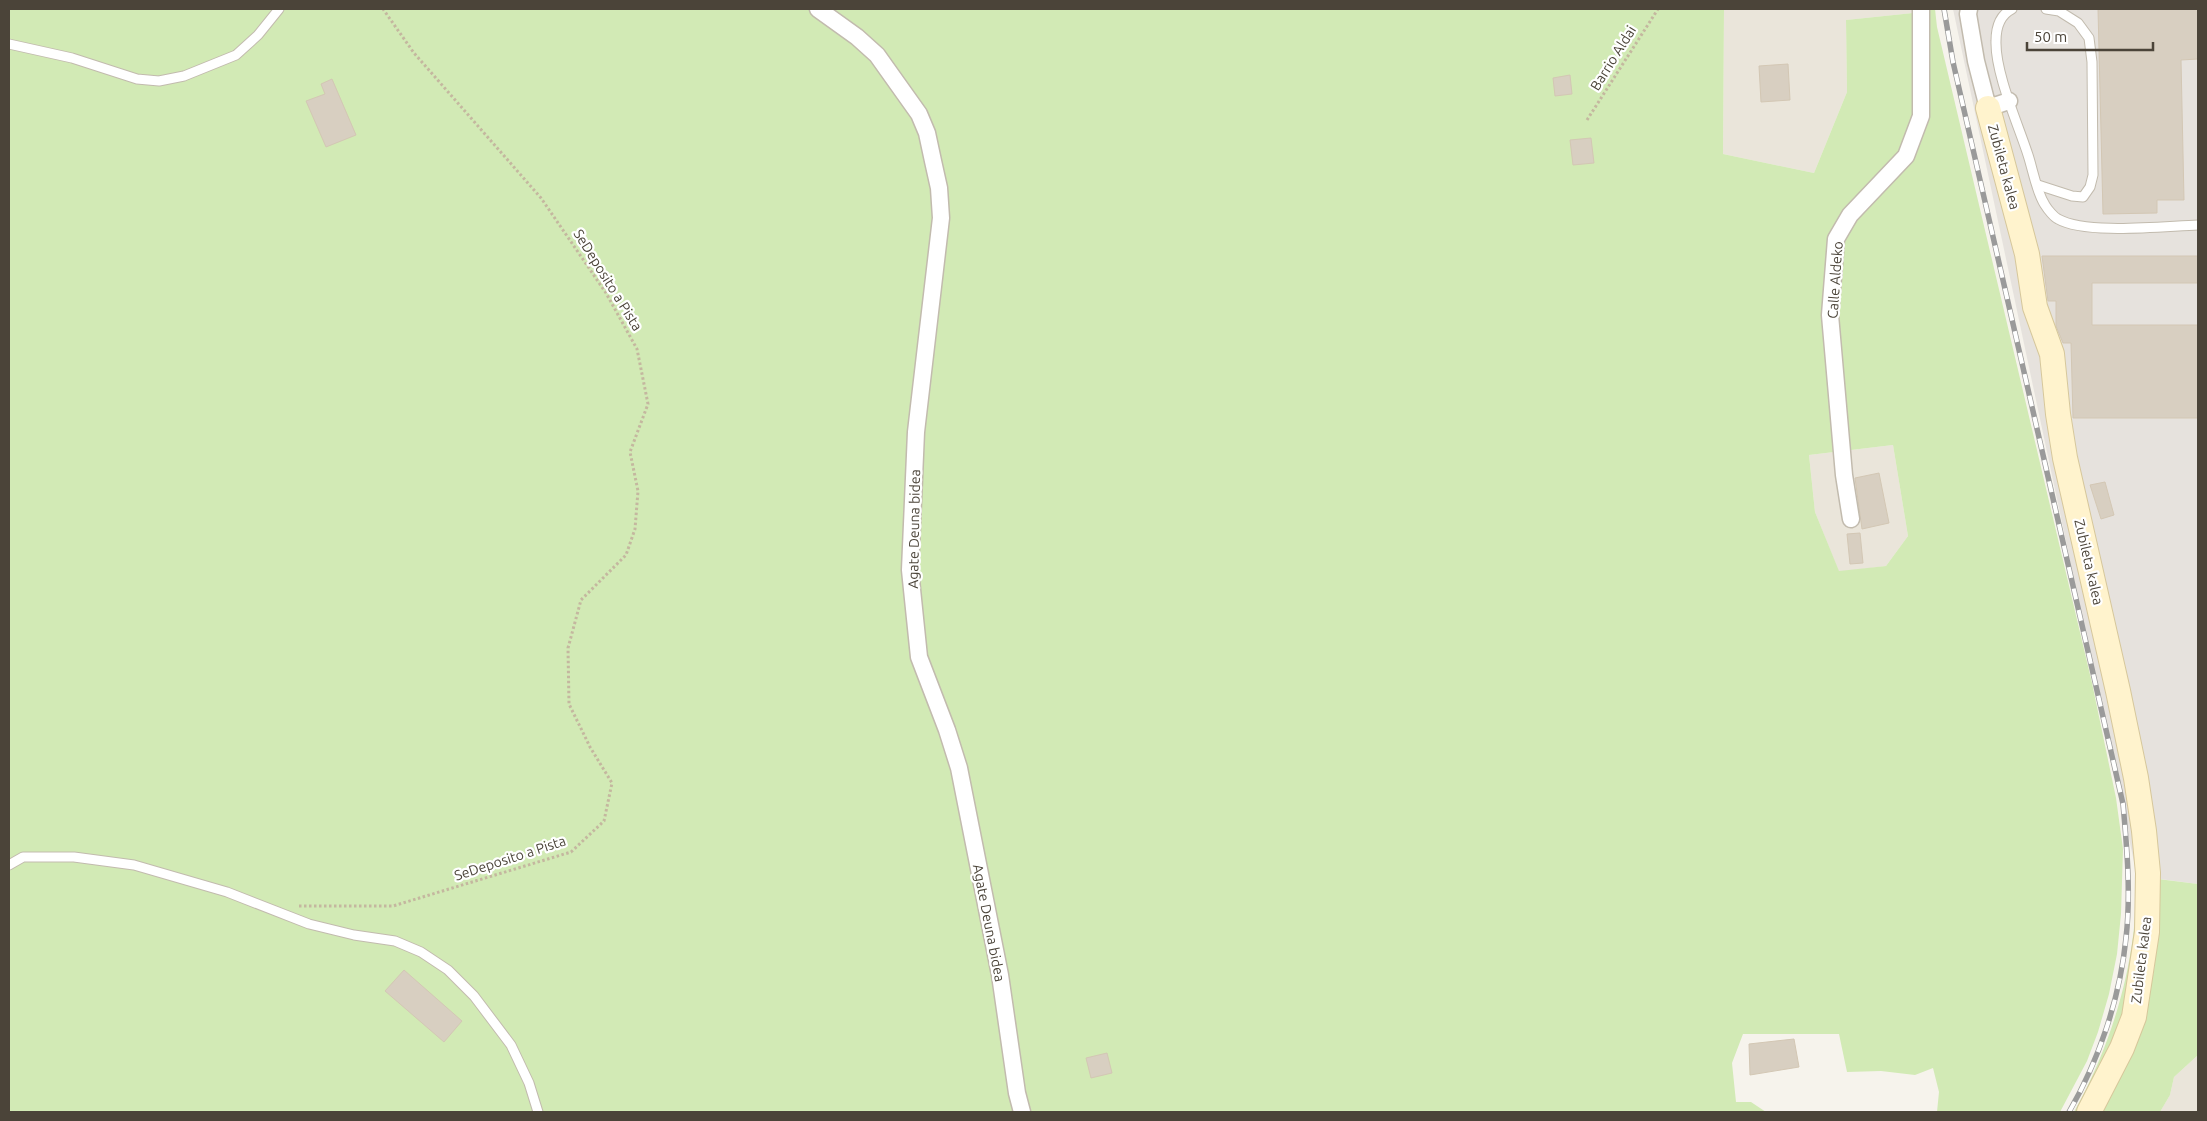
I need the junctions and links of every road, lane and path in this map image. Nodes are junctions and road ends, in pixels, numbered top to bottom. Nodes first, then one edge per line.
1 (279, 9) edge
2 (383, 9) edge
3 (818, 9) edge
4 (1658, 9) edge
5 (1920, 9) edge
6 (1968, 9) edge
7 (2012, 9) edge
8 (2046, 9) edge
9 (9, 44) edge
10 (1998, 105) junction
11 (1587, 120) dead end
12 (2038, 185) junction
13 (2198, 225) edge
14 (1852, 519) dead end
15 (9, 865) edge
16 (294, 906) dead end
17 (538, 1112) edge
18 (1022, 1112) edge
19 (2089, 1112) edge

1 - 9 lane
2 - 16 path, SeDeposito a Pista
3 - 18 street, Agate Deuna bidea
4 - 11 path, Barrio Aldai
5 - 14 street, Calle Aldeko
6 - 10 street, Zubileta kalea
7 - 10 lane
8 - 12 lane
10 - 12 lane
10 - 19 street, Zubileta kalea
12 - 13 lane
15 - 17 lane

